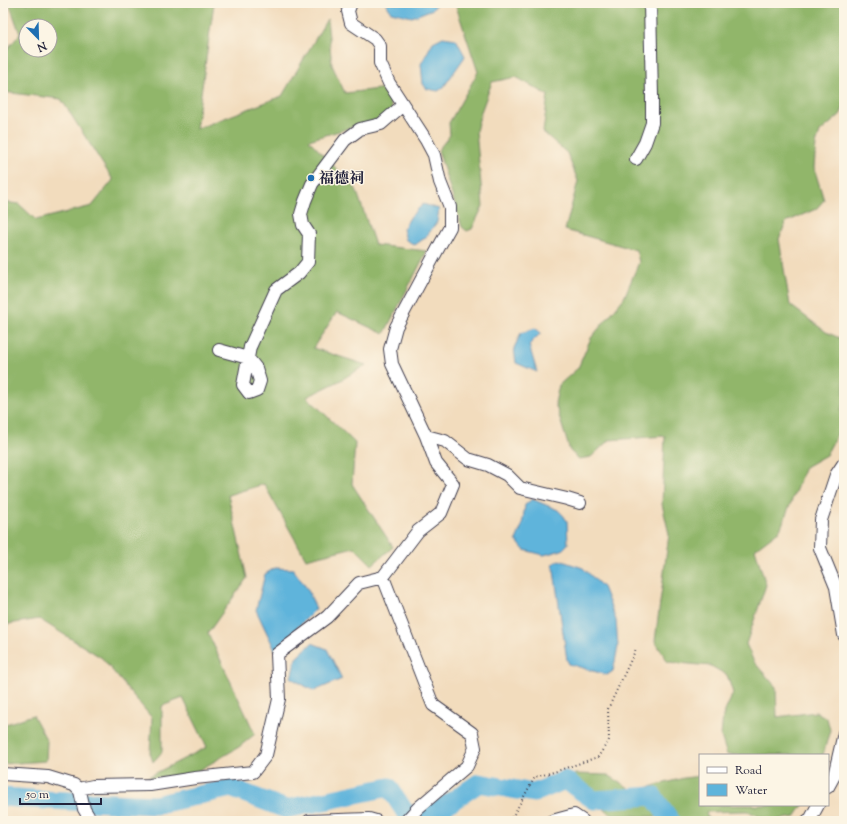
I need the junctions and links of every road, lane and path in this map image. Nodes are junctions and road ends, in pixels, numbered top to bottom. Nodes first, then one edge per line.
1 (351, 3) edge
2 (650, 3) edge
3 (403, 106) junction
4 (636, 159) dead end
5 (218, 350) dead end
6 (426, 436) junction
7 (844, 463) edge
8 (580, 503) dead end
9 (383, 577) junction
10 (844, 635) edge
11 (636, 649) dead end
12 (844, 733) edge
13 (3, 774) edge
14 (829, 785) edge
15 (79, 790) junction
16 (817, 806) edge
17 (93, 821) edge
18 (309, 821) edge
19 (376, 821) edge
20 (406, 821) edge
21 (510, 821) edge
22 (552, 821) edge
23 (583, 821) edge
24 (807, 821) edge

1 - 3 street
2 - 4 street
3 - 5 street
3 - 6 street
6 - 8 street
6 - 9 street
7 - 10 street
9 - 15 street
9 - 20 street
11 - 21 path
12 - 14 street
13 - 15 street
15 - 17 street
16 - 24 street
18 - 19 street
22 - 23 street

